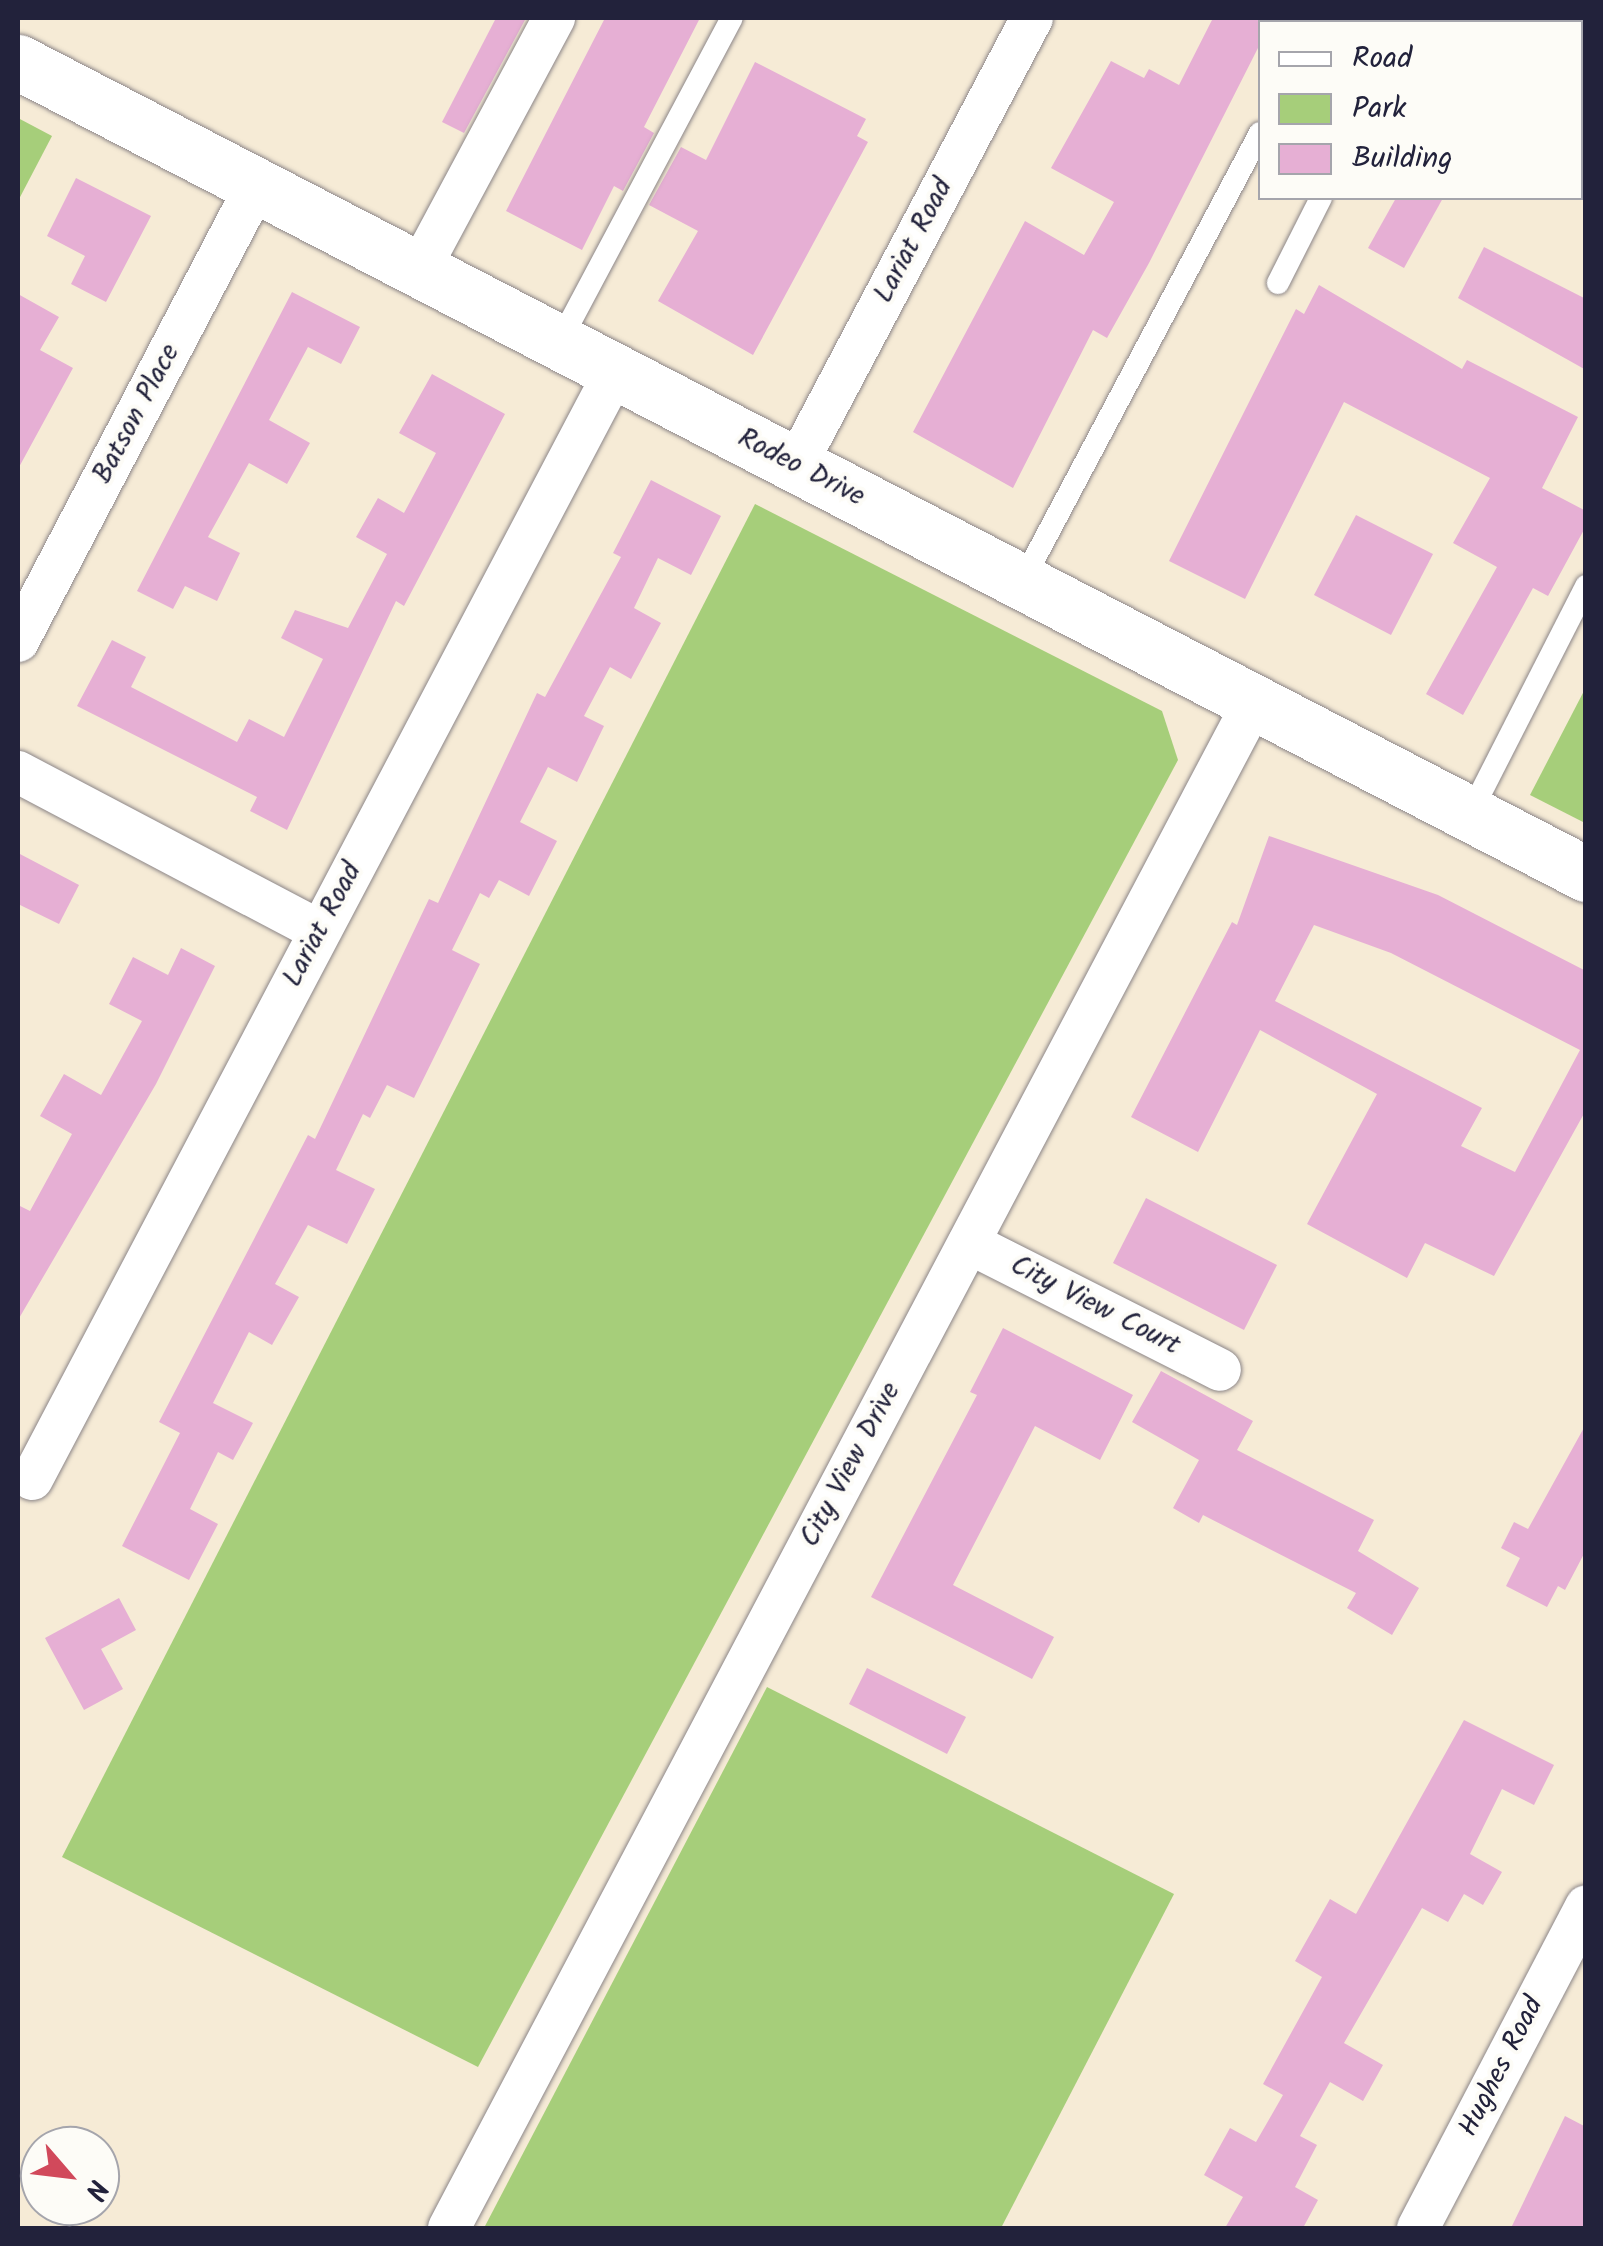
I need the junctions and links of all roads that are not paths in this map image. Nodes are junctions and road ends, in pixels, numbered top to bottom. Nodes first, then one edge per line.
1 (554, 18) edge
2 (732, 18) edge
3 (1032, 18) edge
4 (18, 62) edge
5 (1258, 142) edge
6 (256, 186) junction
7 (1320, 200) edge
8 (419, 270) junction
9 (1278, 282) dead end
10 (560, 343) junction
11 (615, 372) junction
12 (796, 465) junction
13 (1022, 582) junction
14 (1586, 586) edge
15 (18, 641) edge
16 (1254, 702) junction
17 (18, 772) edge
18 (1470, 814) junction
19 (1586, 874) edge
20 (320, 932) junction
21 (969, 1243) junction
22 (1220, 1370) dead end
23 (32, 1480) dead end
24 (1586, 1906) edge
25 (448, 2228) edge
26 (1418, 2228) edge

1 - 8 street
2 - 10 lane
3 - 12 street, Lariat Road
4 - 6 street, Rodeo Drive
5 - 13 lane
6 - 8 street, Rodeo Drive
6 - 15 street, Batson Place
7 - 9 lane
8 - 10 street, Rodeo Drive
10 - 11 street, Rodeo Drive
11 - 12 street, Rodeo Drive
11 - 20 street, Lariat Road
12 - 13 street, Rodeo Drive
13 - 16 street, Rodeo Drive
14 - 18 lane
16 - 18 street, Rodeo Drive
16 - 21 street, City View Drive
17 - 20 street
18 - 19 street, Rodeo Drive
20 - 23 street, Lariat Road
21 - 22 street, City View Court
21 - 25 street, City View Drive
24 - 26 street, Hughes Road

